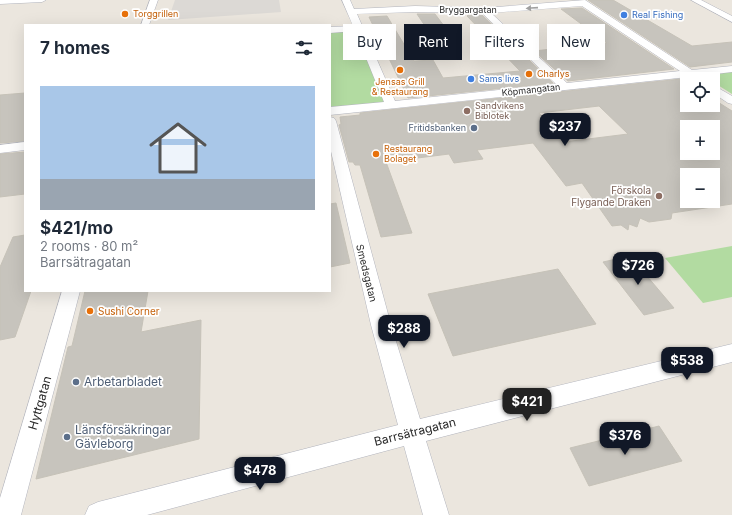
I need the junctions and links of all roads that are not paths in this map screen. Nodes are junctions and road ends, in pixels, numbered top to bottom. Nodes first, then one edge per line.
1 (42, 0) edge
2 (154, 0) edge
3 (346, 0) edge
4 (695, 0) edge
5 (3, 1) edge
6 (582, 2) edge
7 (484, 11) junction
8 (352, 12) junction
9 (732, 19) edge
10 (145, 24) edge
11 (356, 24) edge
12 (343, 29) edge
13 (331, 30) edge
14 (372, 60) edge
15 (732, 69) edge
16 (688, 72) edge
17 (716, 72) edge
18 (680, 77) edge
19 (565, 86) junction
20 (720, 92) edge
21 (732, 100) edge
22 (391, 104) junction
23 (331, 111) edge
24 (331, 125) edge
25 (24, 146) edge
26 (0, 149) edge
27 (71, 292) edge
28 (732, 353) edge
29 (411, 433) junction
30 (8, 515) edge
31 (98, 515) edge
32 (436, 515) edge

1 - 5 street
2 - 10 street
3 - 8 street
4 - 9 street
6 -> 7 street, Bryggargatan
6 - 16 street
7 - 8 street, Bryggargatan
7 - 19 street
8 - 11 street
12 - 13 street
14 - 22 street
15 - 17 street, Köpmangatan
18 - 19 street, Köpmangatan
19 - 22 street, Köpmangatan
20 - 21 street
22 - 23 street, Köpmangatan
24 - 29 street, Smedsgatan
25 - 26 street
27 - 30 street, Hyttgatan
28 - 29 street, Barrsätragatan
29 - 31 street, Barrsätragatan
29 - 32 street, Smedsgatan

